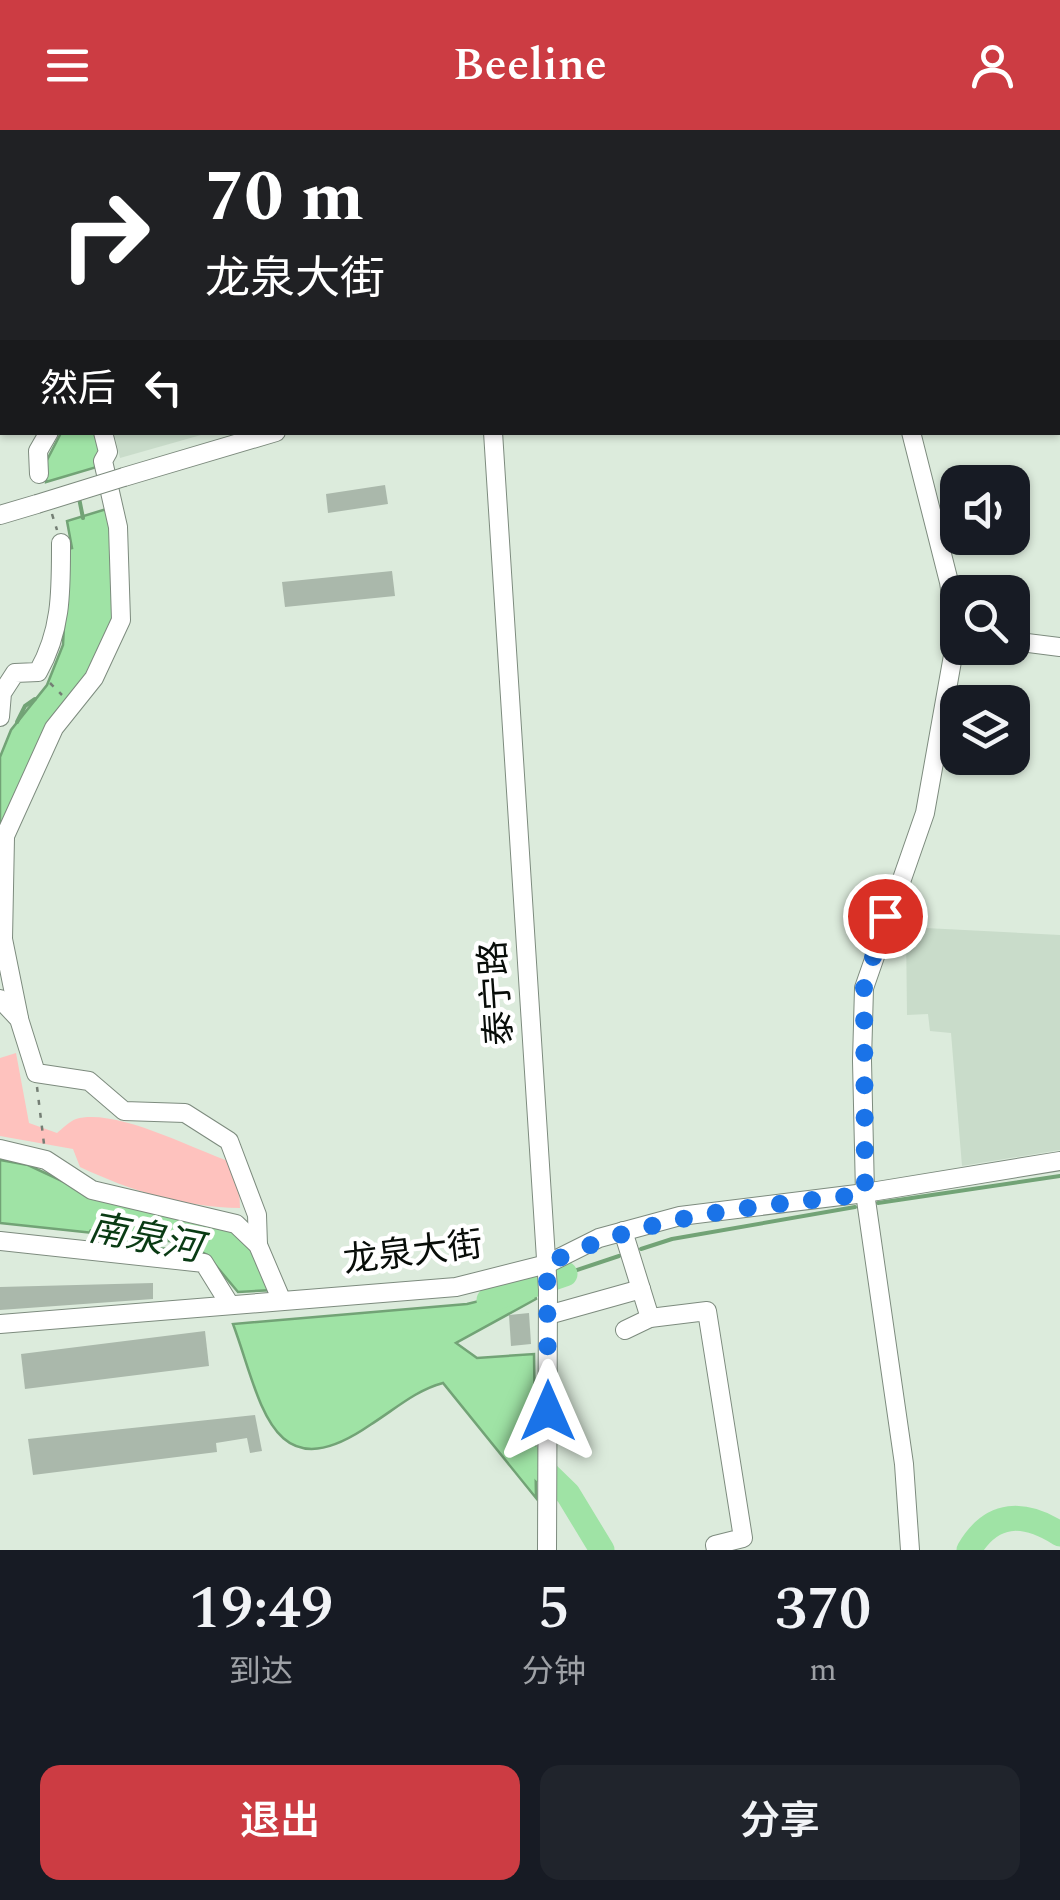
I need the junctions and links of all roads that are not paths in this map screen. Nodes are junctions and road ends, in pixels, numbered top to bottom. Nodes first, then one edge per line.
1 (46, 435) edge
2 (104, 435) edge
3 (266, 435) edge
4 (493, 435) edge
5 (912, 435) edge
6 (39, 474) dead end
7 (0, 515) edge
8 (61, 544) road end
9 (947, 575) edge
10 (1030, 643) edge
11 (1060, 646) edge
12 (951, 665) edge
13 (0, 717) edge
14 (2, 842) edge
15 (0, 998) edge
16 (19, 1018) junction
17 (0, 1149) edge
18 (1060, 1161) edge
19 (865, 1194) junction
20 (624, 1231) junction
21 (0, 1241) edge
22 (258, 1244) junction
23 (547, 1264) junction
24 (641, 1289) junction
25 (281, 1299) junction
26 (230, 1305) junction
27 (548, 1314) junction
28 (650, 1318) junction
29 (0, 1324) edge
30 (625, 1330) dead end
31 (546, 1550) edge
32 (716, 1550) edge
33 (910, 1550) edge

1 - 6 street
2 - 14 street
3 - 7 street, bridge
4 - 23 street, 泰宁路
5 - 9 street
8 - 13 street
10 - 11 street
12 - 19 street
14 - 16 street
15 - 16 street
16 - 22 street
17 - 22 street
18 - 19 street, 龙泉大街
19 - 20 street, 龙泉大街
19 - 33 street
20 - 23 street, 龙泉大街
20 - 24 street
21 - 26 street
22 - 25 street
23 - 25 street, 龙泉大街
23 - 27 street, 泰宁路
24 - 27 street
24 - 28 street
25 - 26 street, 龙泉大街
26 - 29 street, 龙泉大街
27 - 31 street, 泰宁路
28 - 30 street
28 - 32 street

